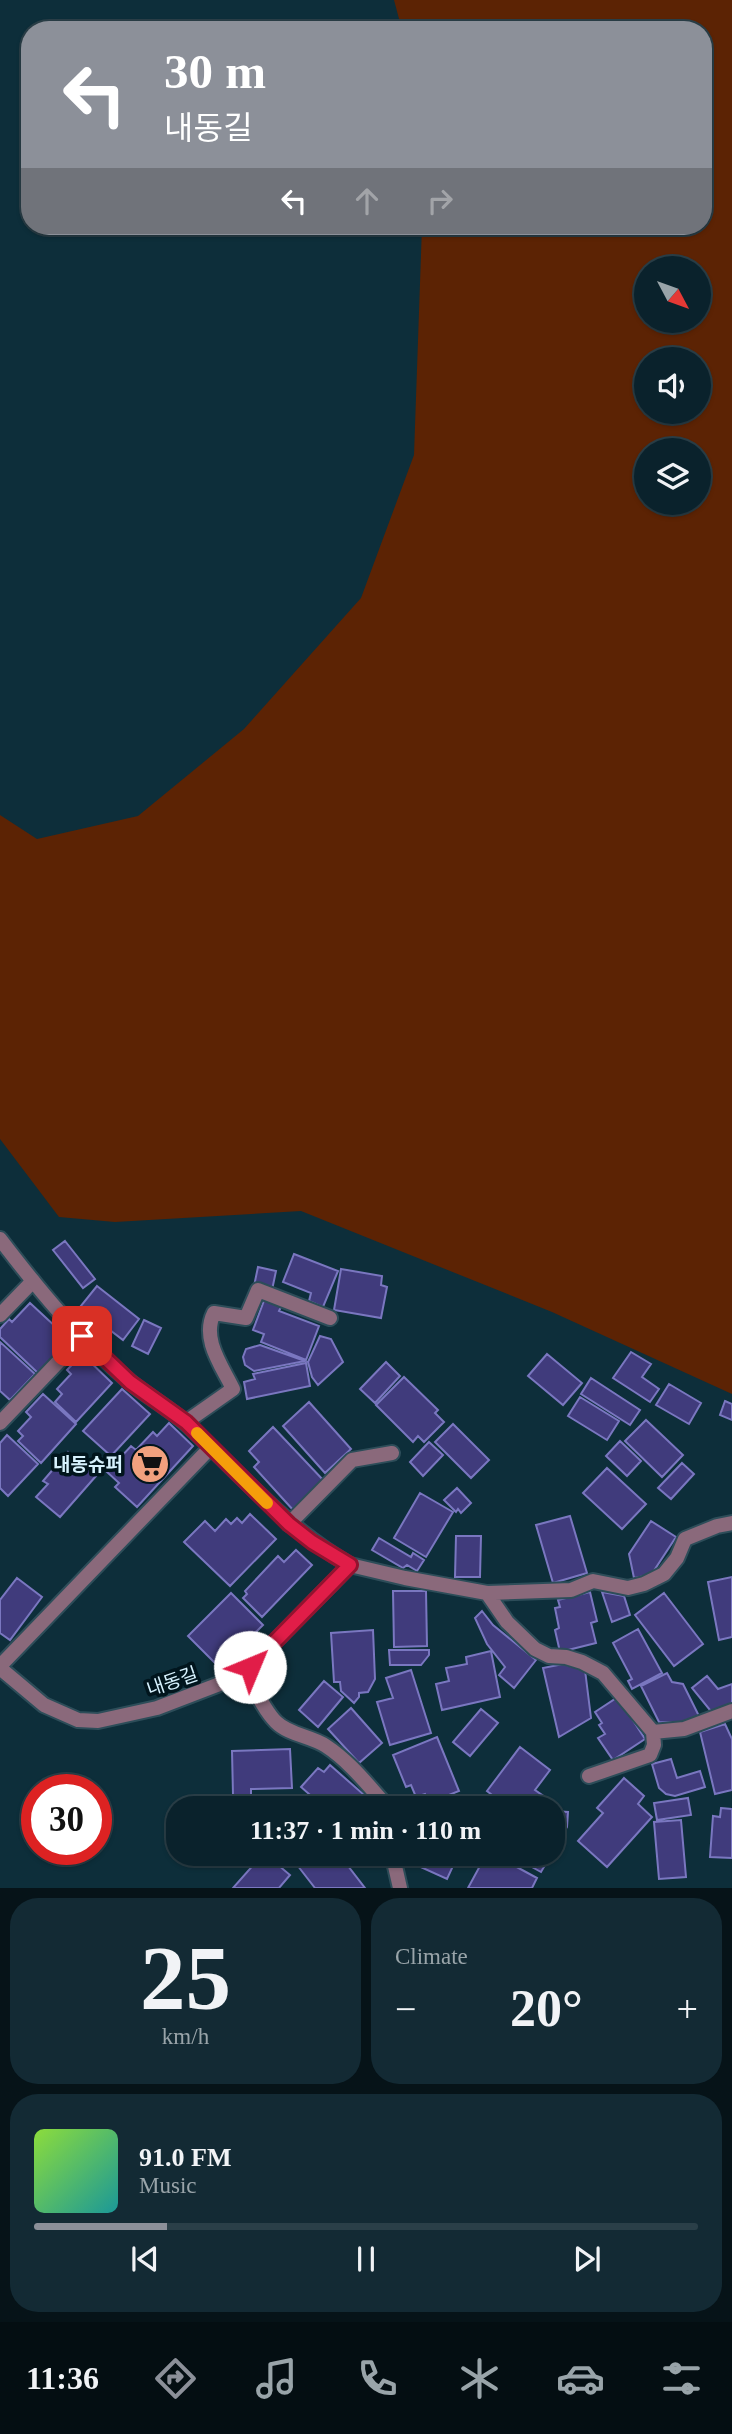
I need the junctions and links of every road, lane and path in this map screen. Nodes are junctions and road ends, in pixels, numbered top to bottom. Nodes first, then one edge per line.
1 (0, 1239) edge
2 (33, 1282) junction
3 (0, 1315) edge
4 (330, 1318) dead end
5 (82, 1336) junction
6 (186, 1422) junction
7 (0, 1423) edge
8 (211, 1447) junction
9 (392, 1453) dead end
10 (732, 1523) edge
11 (289, 1524) junction
12 (350, 1565) junction
13 (487, 1593) junction
14 (0, 1667) edge
15 (245, 1671) junction
16 (730, 1715) edge
17 (653, 1732) junction
18 (589, 1776) dead end
19 (376, 1796) edge
20 (395, 1866) edge
21 (400, 1888) edge

1 - 2 street
2 - 3 street
2 - 5 street
4 - 6 street
5 - 6 street
5 - 7 street
6 - 8 street
8 - 11 street
8 - 14 street
9 - 11 street
10 - 13 street
11 - 12 street
12 - 13 street
12 - 15 street, 내동길
13 - 17 street
14 - 15 street, 내동길
15 - 19 street
16 - 17 street
17 - 18 street
20 - 21 street

